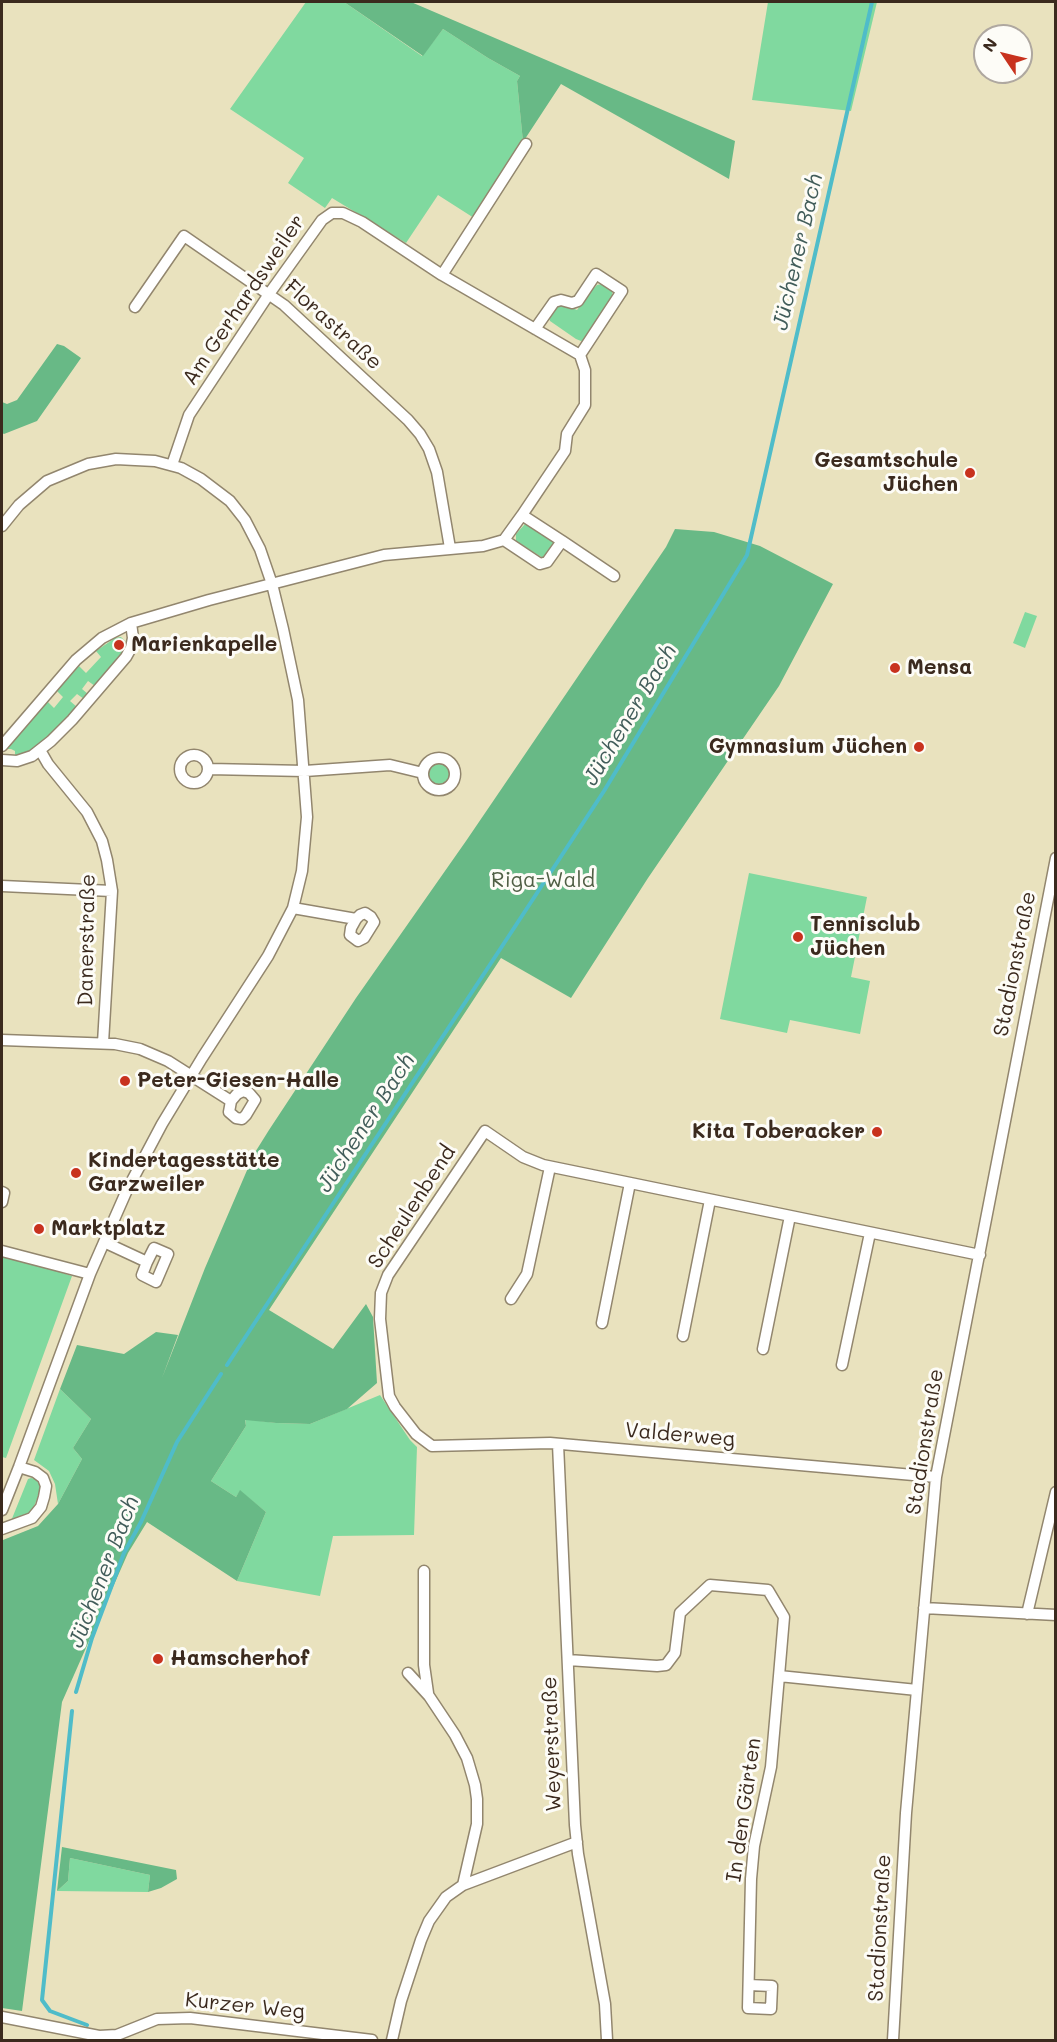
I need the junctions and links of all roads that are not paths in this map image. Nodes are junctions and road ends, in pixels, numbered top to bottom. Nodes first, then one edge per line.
1 (525, 144) dead end
2 (442, 275) junction
3 (269, 294) junction
4 (135, 307) dead end
5 (535, 329) junction
6 (580, 355) junction
7 (172, 465) junction
8 (522, 515) junction
9 (2, 526) edge
10 (504, 540) junction
11 (562, 541) junction
12 (450, 549) junction
13 (614, 576) dead end
14 (272, 584) junction
15 (131, 623) junction
16 (2, 746) edge
17 (40, 750) junction
18 (2, 759) edge
19 (209, 769) dead end
20 (305, 771) junction
21 (423, 773) dead end
22 (1056, 858) edge
23 (2, 886) edge
24 (112, 891) junction
25 (293, 908) junction
26 (356, 920) dead end
27 (2, 1040) edge
28 (104, 1043) junction
29 (191, 1075) junction
30 (231, 1101) dead end
31 (550, 1167) junction
32 (630, 1183) junction
33 (2, 1192) edge
34 (710, 1200) junction
35 (2, 1202) edge
36 (790, 1216) junction
37 (870, 1233) junction
38 (104, 1242) junction
39 (2, 1251) edge
40 (980, 1255) junction
41 (147, 1262) dead end
42 (90, 1274) junction
43 (511, 1299) dead end
44 (602, 1323) dead end
45 (683, 1336) dead end
46 (764, 1349) dead end
47 (842, 1365) dead end
48 (422, 1440) joint
49 (558, 1444) junction
50 (19, 1467) junction
51 (936, 1477) junction
52 (6, 1486) edge
53 (1056, 1492) edge
54 (2, 1510) edge
55 (2, 1529) edge
56 (424, 1571) dead end
57 (924, 1608) junction
58 (1027, 1614) junction
59 (1056, 1615) edge
60 (568, 1660) junction
61 (408, 1672) dead end
62 (779, 1676) junction
63 (916, 1690) junction
64 (429, 1696) junction
65 (577, 1842) junction
66 (463, 1885) junction
67 (749, 1985) dead end
68 (2, 2017) edge
69 (119, 2038) edge
70 (372, 2040) edge
71 (392, 2040) edge
72 (607, 2040) edge
73 (893, 2040) edge

1 - 2 street
2 - 3 street, Am Gerhardsweiler
2 - 5 street, Am Gerhardsweiler
3 - 4 street, Florastraße
3 - 7 street, Am Gerhardsweiler
3 - 12 street, Florastraße
5 - 6 street, Am Gerhardsweiler
5 - 6 street
6 - 8 street
7 - 9 street
7 - 14 street
8 - 10 street
8 - 11 street
10 - 11 street
10 - 12 street
11 - 13 street
12 - 14 street
14 - 15 street
14 - 20 street
15 - 16 street
15 - 17 street
17 - 18 street
17 - 24 street, Danerstraße
19 - 20 street
20 - 21 street
20 - 25 street
22 - 40 street, Stadionstraße
23 - 24 street
24 - 28 street, Danerstraße
25 - 26 street
25 - 29 street
27 - 28 street
28 - 29 street
29 - 30 street
29 - 38 street
31 - 32 street
31 - 43 street
31 - 48 street, Scheulenbend
32 - 34 street
32 - 44 street
33 - 35 street
34 - 36 street
34 - 45 street
36 - 37 street
36 - 46 street
37 - 40 street
37 - 47 street
38 - 41 street
38 - 42 street
39 - 42 street
40 - 51 street, Stadionstraße
42 - 50 street
48 - 49 street, Valderweg
49 - 51 street, Valderweg
49 - 60 street, Weyerstraße
50 - 52 street
50 - 55 street
51 - 57 street, Stadionstraße
52 - 54 street
53 - 58 street
56 - 64 street
57 - 58 street
57 - 63 street, Stadionstraße
58 - 59 street
60 - 62 street, In den Gärten
60 - 65 street, Weyerstraße
61 - 64 street
62 - 63 street
62 - 67 street, In den Gärten
63 - 73 street, Stadionstraße
64 - 66 street
65 - 66 street
65 - 72 street, Weyerstraße
66 - 71 street
68 - 69 street
69 - 70 street, Kurzer Weg

